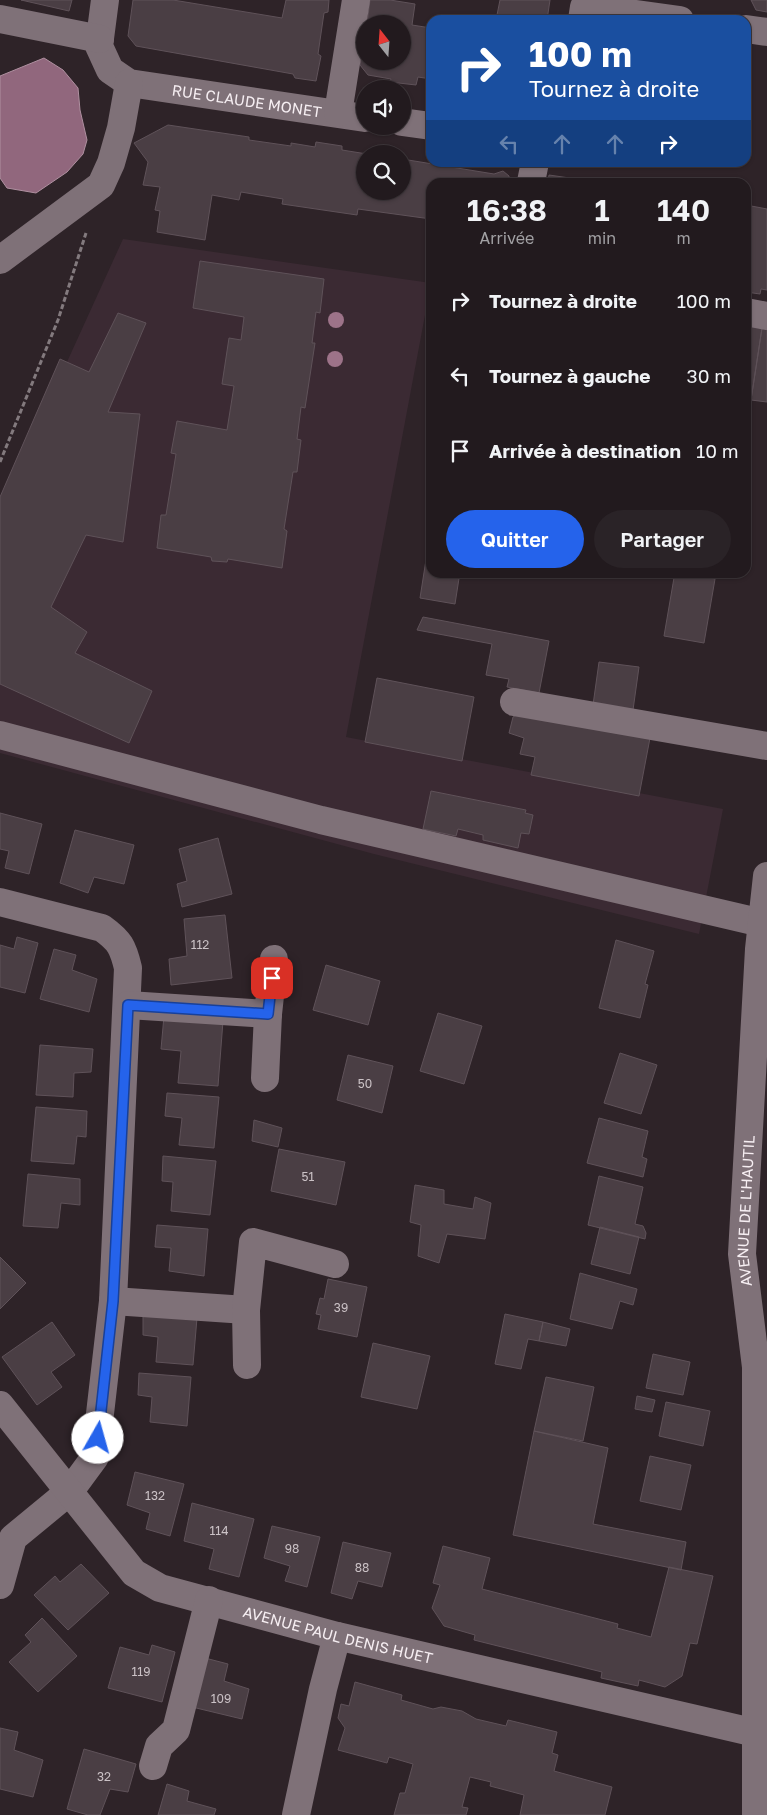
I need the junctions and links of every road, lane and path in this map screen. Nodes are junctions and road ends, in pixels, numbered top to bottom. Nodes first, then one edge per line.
1 (105, 0) edge
2 (356, 0) edge
3 (584, 9) edge
4 (636, 15) edge
5 (0, 19) edge
6 (751, 30) edge
7 (767, 32) edge
8 (100, 39) junction
9 (129, 83) junction
10 (338, 113) junction
11 (356, 116) edge
12 (411, 123) edge
13 (426, 125) edge
14 (87, 230) dead end
15 (0, 260) edge
16 (751, 313) edge
17 (767, 316) edge
18 (0, 462) edge
19 (514, 702) dead end
20 (0, 735) edge
21 (767, 746) edge
22 (767, 876) edge
23 (0, 902) edge
24 (762, 923) junction
25 (274, 959) dead end
26 (128, 1005) junction
27 (268, 1014) junction
28 (265, 1078) dead end
29 (335, 1264) dead end
30 (113, 1301) junction
31 (246, 1310) junction
32 (248, 1365) dead end
33 (0, 1405) edge
34 (70, 1491) junction
35 (0, 1585) edge
36 (209, 1600) junction
37 (337, 1636) junction
38 (756, 1733) junction
39 (153, 1766) dead end
40 (296, 1815) edge
41 (756, 1815) edge

1 - 8 street
2 - 10 street
3 - 4 street
5 - 8 street
6 - 7 street
8 - 9 street
9 - 10 street, RUE CLAUDE MONET
9 - 15 street
10 - 11 street, RUE CLAUDE MONET
12 - 13 street
14 - 18 path
16 - 17 street
19 - 21 street
20 - 24 street
22 - 24 street, AVENUE DE L'HAUTIL
23 - 26 street
24 - 38 street, AVENUE DE L'HAUTIL
25 - 27 street
26 - 27 street
26 - 30 street
27 - 28 street
29 - 31 street
30 - 31 street
30 - 34 street
31 - 32 street
33 - 34 street, AVENUE PAUL DENIS HUET
34 - 35 street
34 - 36 street, AVENUE PAUL DENIS HUET
36 - 37 street, AVENUE PAUL DENIS HUET
36 - 39 street
37 - 38 street, AVENUE PAUL DENIS HUET
37 - 40 street
38 - 41 street, AVENUE DE L'HAUTIL

